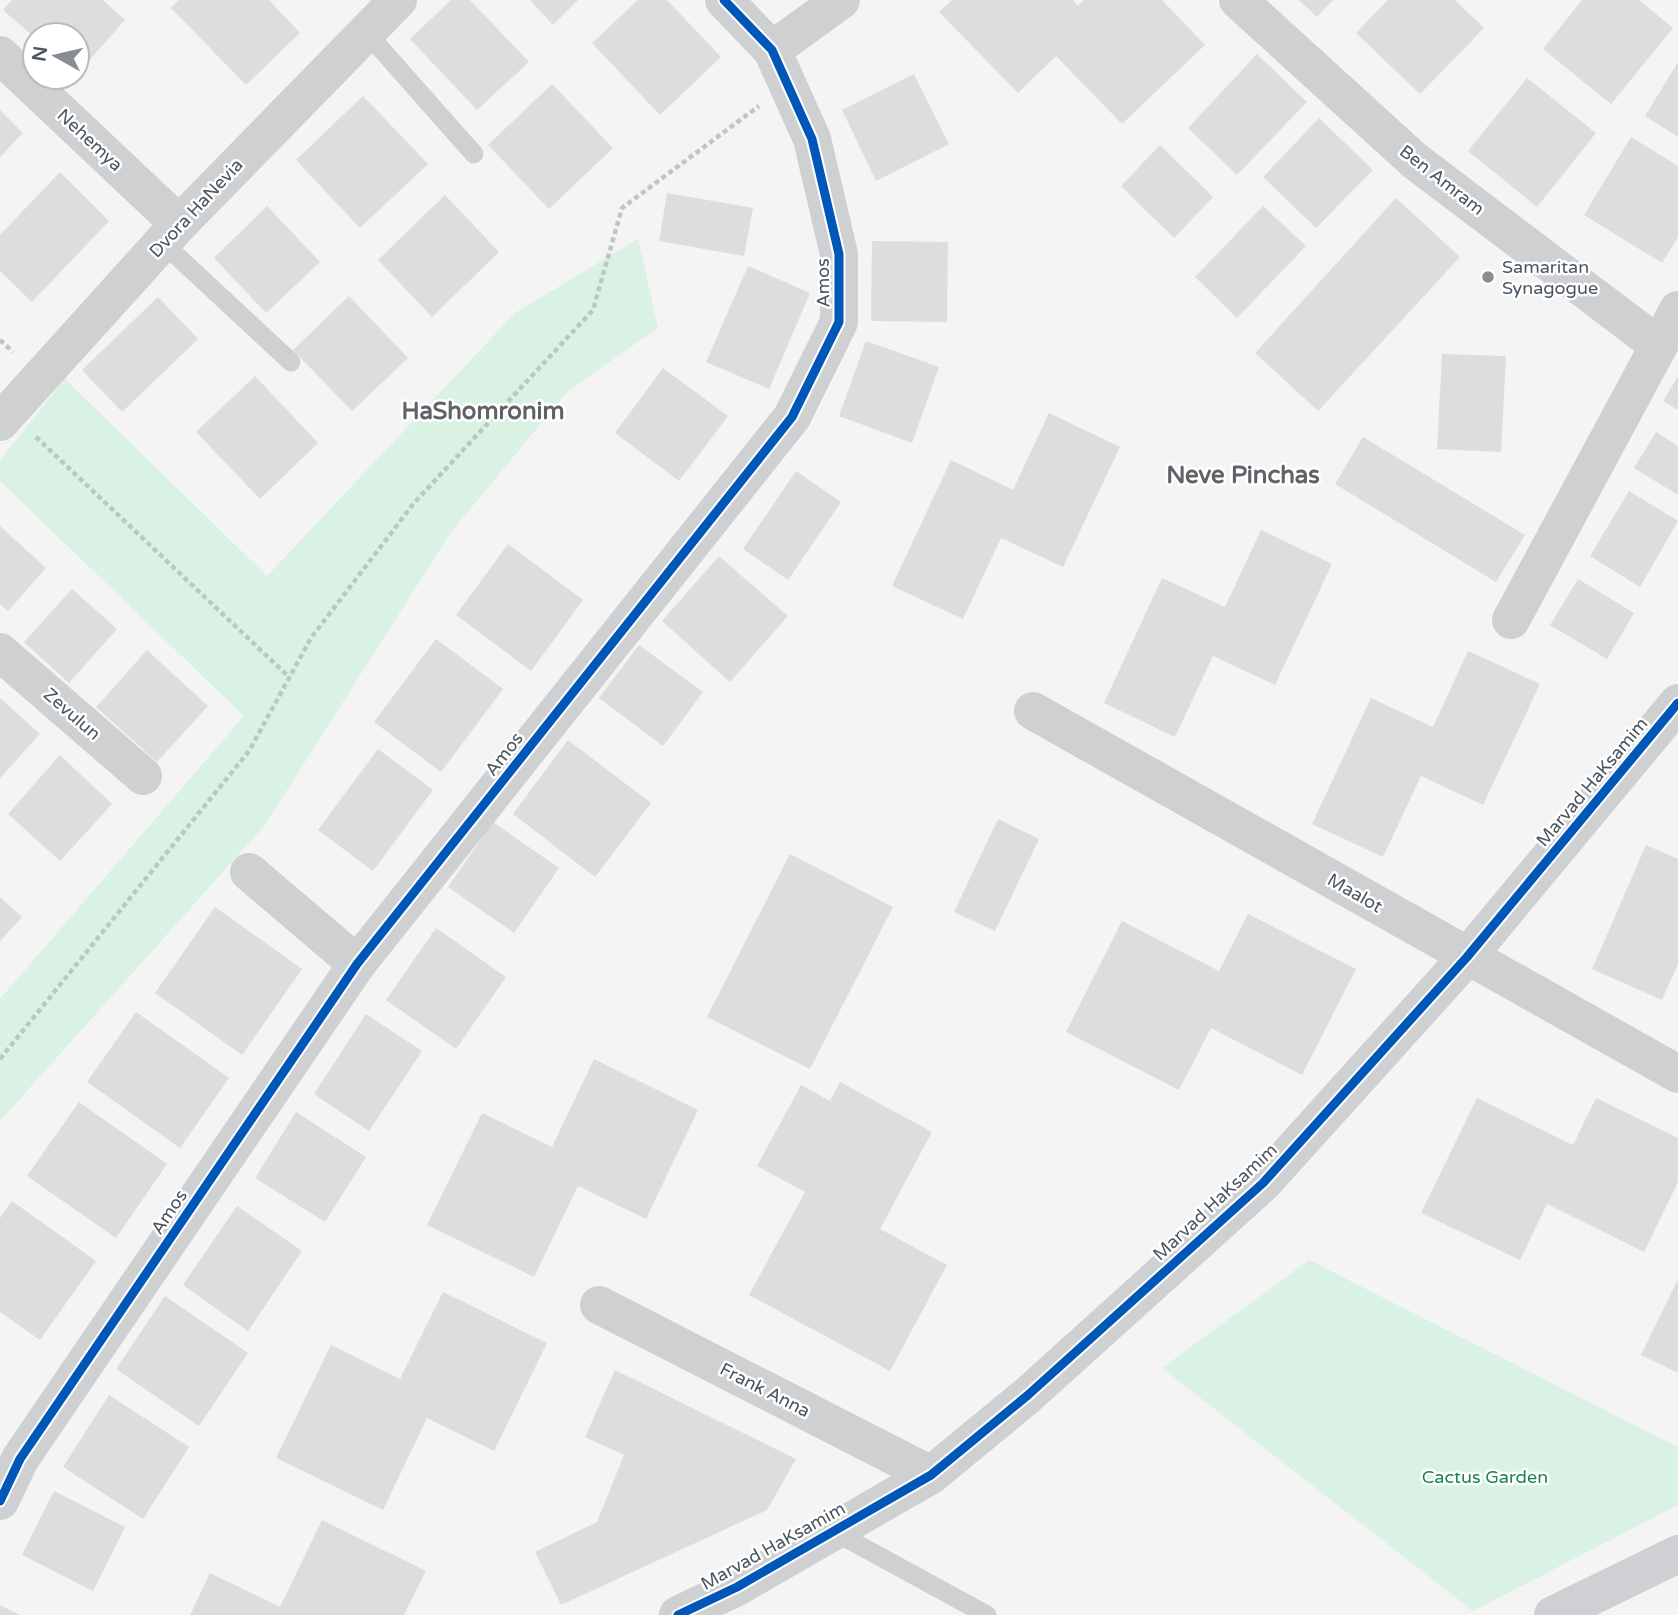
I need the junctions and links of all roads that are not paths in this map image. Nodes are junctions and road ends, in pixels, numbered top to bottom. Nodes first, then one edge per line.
1 (724, 0) edge
2 (841, 0) edge
3 (1238, 0) edge
4 (379, 11) edge
5 (772, 50) junction
6 (0, 55) edge
7 (474, 154) dead end
8 (171, 234) junction
9 (1678, 310) edge
10 (1658, 345) junction
11 (291, 362) dead end
12 (5, 417) edge
13 (1511, 620) dead end
14 (0, 652) edge
15 (1678, 703) edge
16 (1033, 711) dead end
17 (143, 776) dead end
18 (250, 872) dead end
19 (1467, 957) junction
20 (357, 964) junction
21 (1678, 1074) edge
22 (599, 1305) dead end
23 (10, 1457) edge
24 (932, 1475) junction
25 (0, 1501) edge
26 (834, 1531) junction
27 (1678, 1554) edge
28 (678, 1615) edge
29 (987, 1615) edge
30 (1553, 1615) edge

1 - 5 street, Amos
2 - 5 street
3 - 10 street, Ben Amram
4 - 7 lane
4 - 8 street, Dvora HaNevia
5 - 20 street, Amos
6 - 8 street, Nehemya
8 - 11 lane
8 - 12 street, Dvora HaNevia
9 - 10 street
10 - 13 street
14 - 17 street, Zevulun
15 - 19 street, Marvad HaKsamim
16 - 19 street, Maalot
18 - 20 street
19 - 21 street, Maalot
19 - 24 street, Marvad HaKsamim
20 - 23 street, Amos
22 - 24 street, Frank Anna
23 - 25 street, Amos
24 - 26 street, Marvad HaKsamim
26 - 28 street, Marvad HaKsamim
26 - 29 lane
27 - 30 main road

